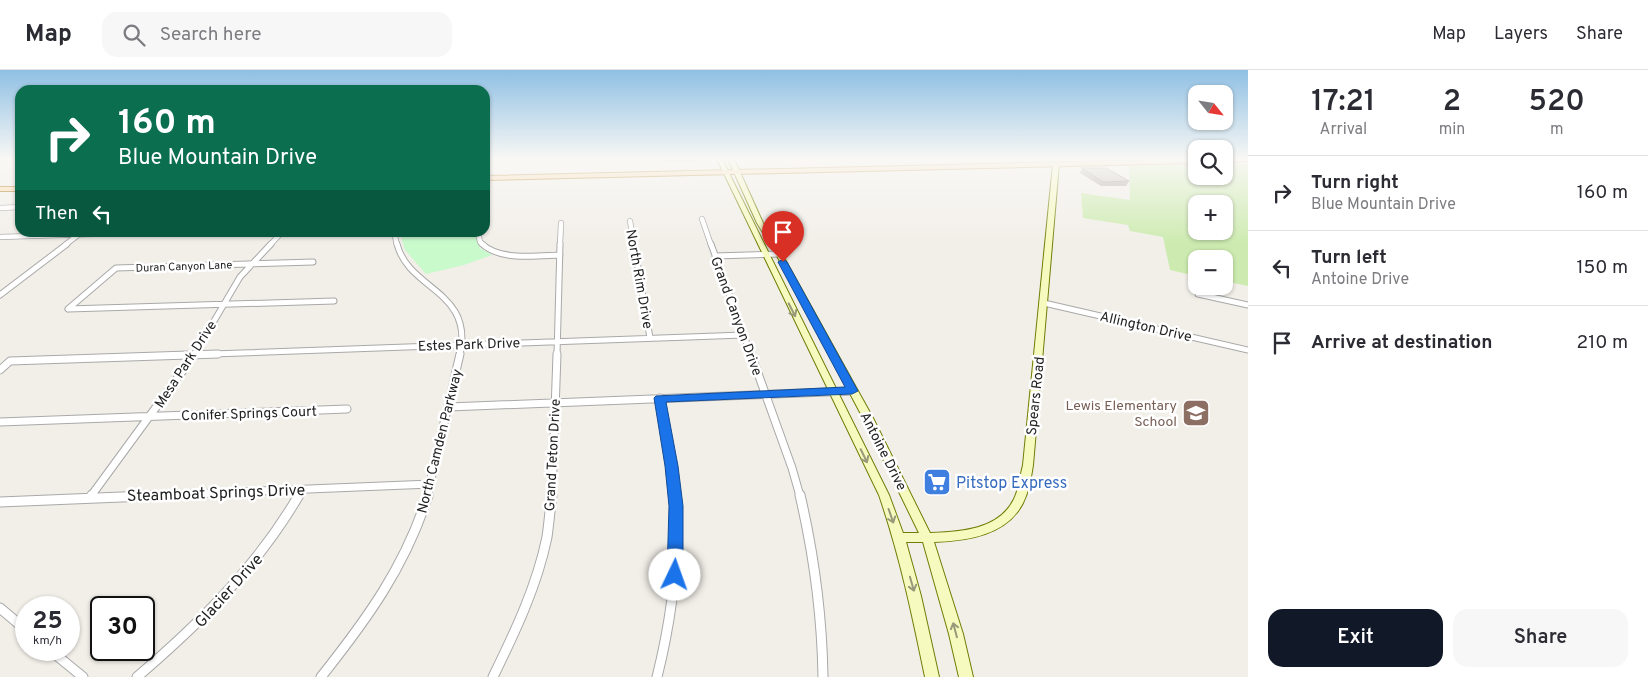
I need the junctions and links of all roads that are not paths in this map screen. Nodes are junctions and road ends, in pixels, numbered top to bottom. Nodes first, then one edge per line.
1 (733, 187) edge
2 (744, 187) edge
3 (1054, 187) edge
4 (0, 189) edge
5 (15, 189) edge
6 (15, 207) edge
7 (0, 208) edge
8 (758, 216) junction
9 (747, 217) junction
10 (702, 219) dead end
11 (630, 221) dead end
12 (561, 223) dead end
13 (15, 236) edge
14 (0, 237) edge
15 (76, 237) edge
16 (277, 237) edge
17 (395, 237) edge
18 (478, 237) edge
19 (764, 254) junction
20 (780, 254) junction
21 (560, 255) junction
22 (715, 256) junction
23 (313, 262) dead end
24 (251, 264) junction
25 (116, 268) joint
26 (0, 295) edge
27 (1203, 295) edge
28 (334, 301) dead end
29 (1044, 303) junction
30 (222, 304) junction
31 (1248, 305) edge
32 (68, 309) joint
33 (744, 335) junction
34 (650, 338) junction
35 (557, 341) junction
36 (462, 344) junction
37 (1248, 350) edge
38 (195, 354) junction
39 (0, 370) edge
40 (852, 391) junction
41 (833, 392) junction
42 (765, 394) junction
43 (660, 398) junction
44 (556, 402) junction
45 (449, 407) junction
46 (347, 409) dead end
47 (150, 417) junction
48 (0, 422) edge
49 (431, 484) junction
50 (303, 489) junction
51 (90, 498) junction
52 (0, 502) edge
53 (899, 537) junction
54 (927, 538) junction
55 (0, 608) edge
56 (15, 621) edge
57 (63, 661) edge
58 (83, 677) edge
59 (137, 677) edge
60 (322, 677) edge
61 (493, 677) edge
62 (657, 677) edge
63 (823, 677) edge
64 (932, 677) edge
65 (966, 677) edge

1 - 9 main road, Antoine Drive
2 - 8 main road, Antoine Drive
3 - 29 main road, Spears Road
4 - 5 main road
6 - 7 street
8 - 9 main road
8 - 20 main road, Antoine Drive
9 - 19 main road, Antoine Drive
10 - 22 street, Grand Canyon Drive
11 - 34 street, North Rim Drive
12 - 21 street, Grand Teton Drive
13 - 14 street
15 - 26 street
16 - 24 street, Mesa Park Drive
17 - 36 street, North Camden Parkway
18 - 21 street
19 - 20 street
19 - 22 street
19 -> 41 main road, Antoine Drive
20 - 40 main road, Antoine Drive
21 - 35 street, Grand Teton Drive
22 - 33 street, Grand Canyon Drive
23 - 24 street, Duran Canyon Lane
24 - 25 street, Duran Canyon Lane
24 - 30 street, Mesa Park Drive
25 - 32 street
27 - 31 street
28 - 30 street
29 - 37 street, Allington Drive
29 - 54 main road, Spears Road
30 - 32 street
30 - 38 street, Mesa Park Drive
33 - 34 street, Estes Park Drive
33 - 42 street, Grand Canyon Drive
34 - 35 street, Estes Park Drive
35 - 36 street, Estes Park Drive
35 - 44 street, Grand Teton Drive
36 - 38 street, Estes Park Drive
36 - 45 street, North Camden Parkway
38 - 39 street, Estes Park Drive
38 - 47 street, Mesa Park Drive
40 - 41 street
40 - 54 main road, Antoine Drive
41 - 42 street
41 -> 53 main road, Antoine Drive
42 - 43 street
42 - 63 street, Grand Canyon Drive
43 - 44 street
43 - 62 street
44 - 45 street
44 - 61 street, Grand Teton Drive
45 - 49 street, North Camden Parkway
46 - 47 street, Conifer Springs Court
47 - 48 street, Conifer Springs Court
47 - 51 street, Mesa Park Drive
49 - 50 street, Steamboat Springs Drive
49 - 60 street, North Camden Parkway
50 - 51 street, Steamboat Springs Drive
50 - 59 street, Glacier Drive
51 - 52 street, Steamboat Springs Drive
53 - 54 main road, Spears Road
53 -> 64 main road, Antoine Drive
65 -> 54 main road, Antoine Drive
55 - 56 street
57 - 58 street

